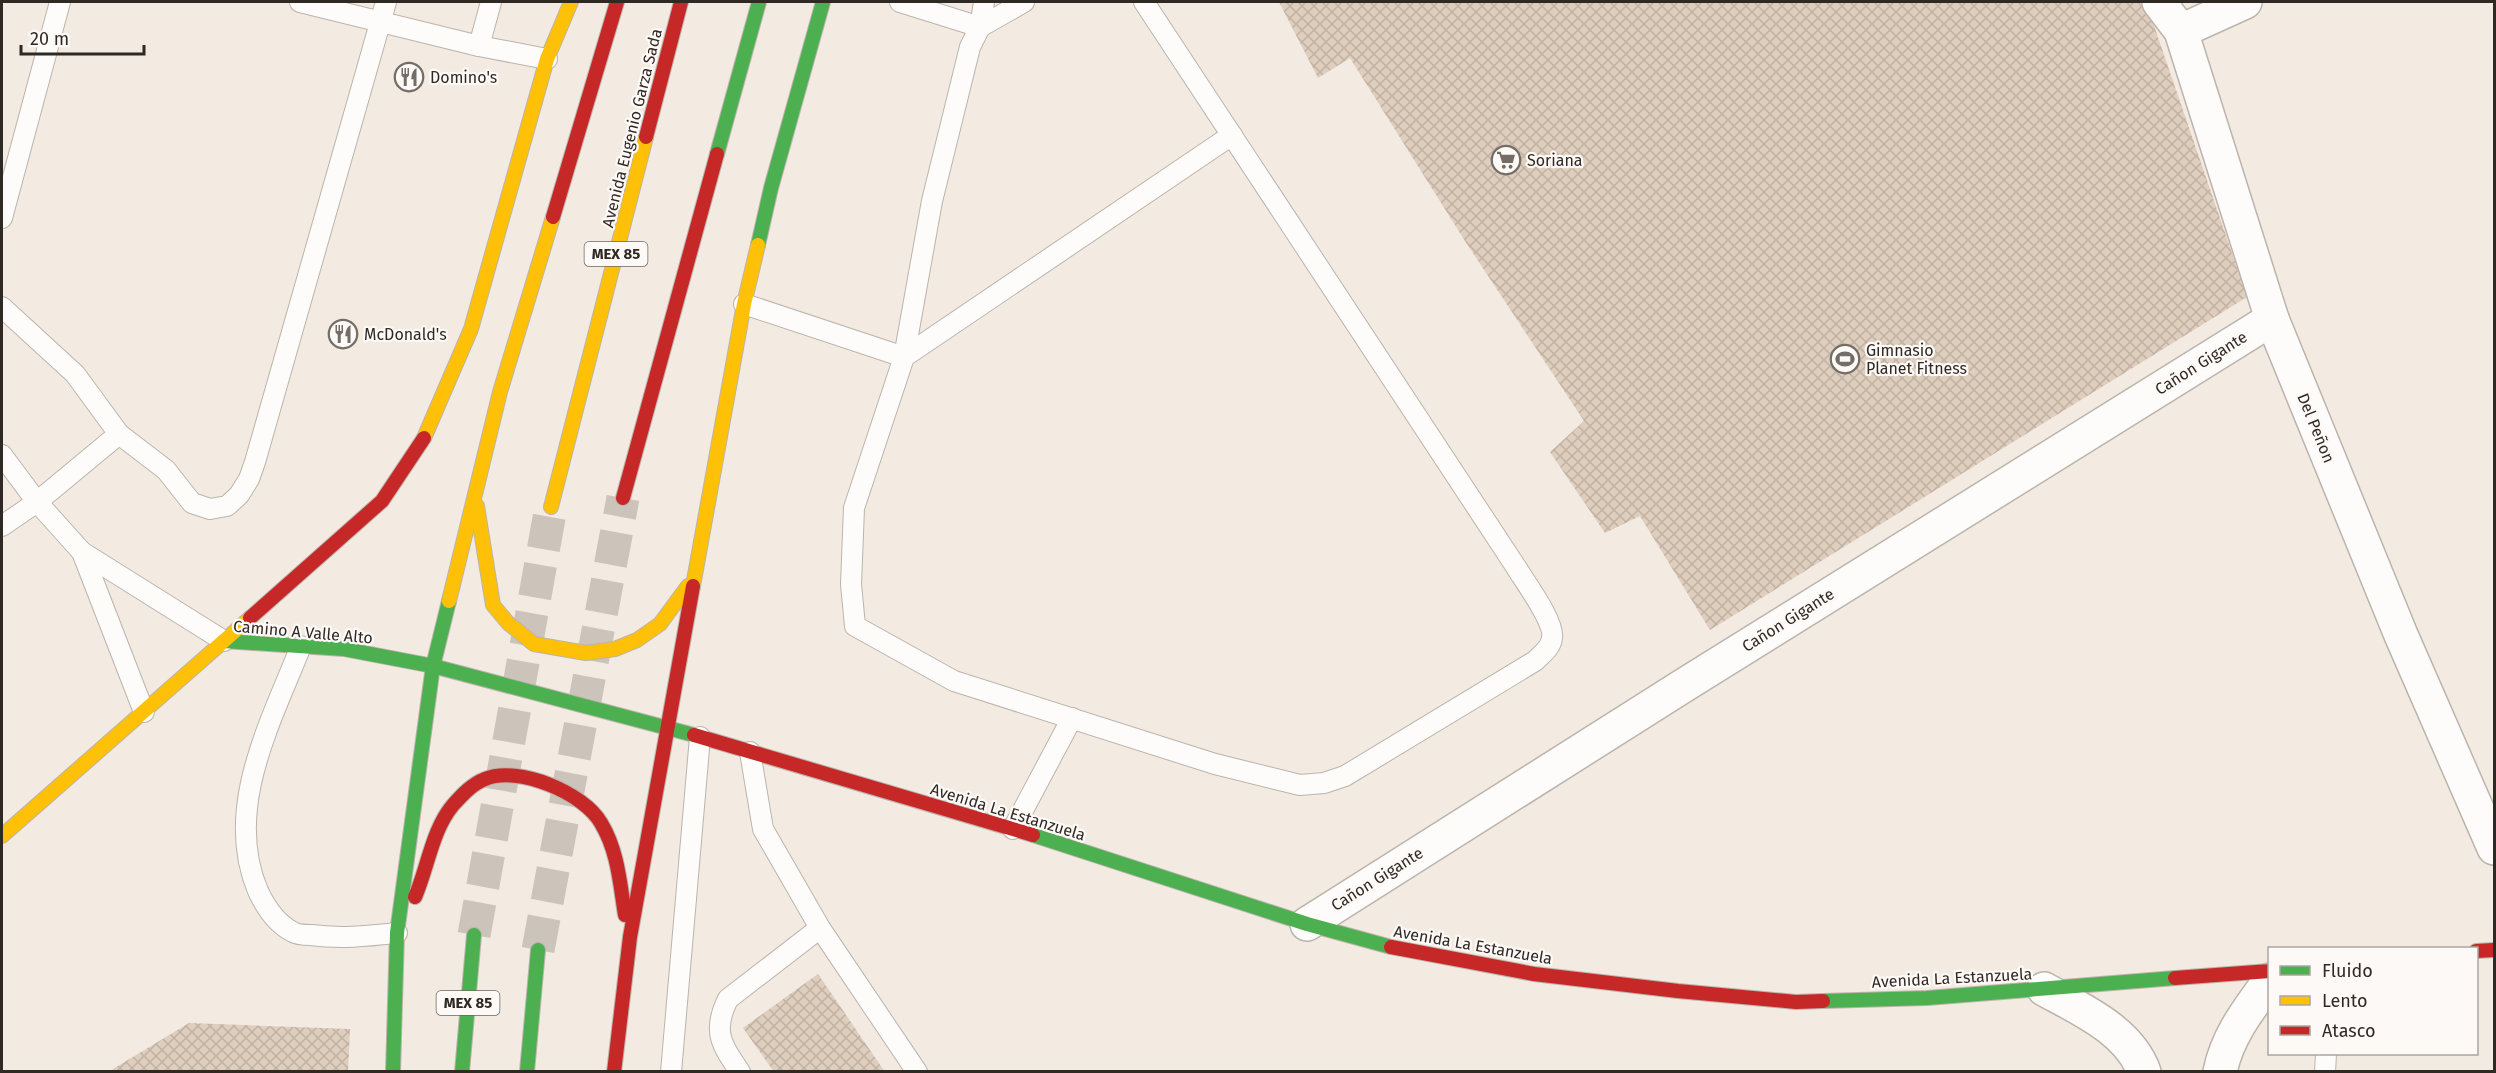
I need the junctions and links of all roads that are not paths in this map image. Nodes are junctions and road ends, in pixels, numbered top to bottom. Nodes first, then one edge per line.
1 (60, 2) edge
2 (300, 2) edge
3 (386, 2) edge
4 (491, 2) edge
5 (571, 2) edge
6 (617, 2) edge
7 (681, 2) edge
8 (759, 2) edge
9 (823, 2) edge
10 (900, 2) edge
11 (984, 2) edge
12 (1024, 2) edge
13 (1144, 2) edge
14 (2159, 2) edge
15 (2245, 2) edge
16 (381, 23) junction
17 (980, 27) junction
18 (2181, 31) junction
19 (479, 46) junction
20 (548, 59) junction
21 (1232, 135) junction
22 (2, 218) edge
23 (744, 304) junction
24 (2, 307) edge
25 (2272, 319) junction
26 (904, 357) junction
27 (119, 434) junction
28 (2, 456) edge
29 (474, 490) junction
30 (623, 498) tunnel mouth
31 (37, 502) junction
32 (551, 507) tunnel mouth
33 (2, 526) edge
34 (82, 552) junction
35 (693, 578) junction
36 (224, 641) junction
37 (301, 645) junction
38 (433, 666) junction
39 (144, 712) junction
40 (1072, 718) junction
41 (667, 729) junction
42 (700, 737) junction
43 (750, 752) junction
44 (1013, 829) junction
45 (2, 836) edge
46 (2494, 848) edge
47 (1307, 924) junction
48 (820, 928) junction
49 (397, 933) junction
50 (474, 935) tunnel mouth
51 (630, 937) junction
52 (538, 950) tunnel mouth
53 (2494, 950) edge
54 (2478, 951) edge
55 (2268, 971) edge
56 (2268, 983) edge
57 (2044, 989) junction
58 (2326, 1055) edge
59 (393, 1071) edge
60 (462, 1071) edge
61 (527, 1071) edge
62 (614, 1071) edge
63 (671, 1071) edge
64 (740, 1071) edge
65 (916, 1071) edge
66 (2144, 1071) edge
67 (2220, 1071) edge
68 (2325, 1071) edge

1 - 22 lane
2 - 16 lane
3 - 16 lane
4 - 19 lane
5 - 20 main road
6 - 29 main road
7 - 32 main road, Avenida Eugenio Garza Sada / MEX 85
8 - 30 main road
9 - 23 main road
10 - 17 lane
11 - 17 lane
12 - 17 lane
13 - 21 lane
14 - 18 street, Del Peñon
15 - 18 street
16 - 19 lane
16 - 27 lane
17 - 26 lane
18 - 25 street, Del Peñon
19 - 20 lane
20 - 36 main road
21 - 26 lane
21 - 40 lane
23 - 26 lane
23 - 35 main road
24 - 27 lane
25 - 46 street, Del Peñon
25 - 47 street, Cañon Gigante
26 - 40 lane
27 - 31 lane
28 - 31 lane
29 - 35 main road
29 - 38 main road
31 - 33 lane
31 - 34 lane
34 - 36 lane
34 - 39 lane
35 - 41 main road
36 - 37 main road, Camino A Valle Alto
36 - 39 main road, Camino A Valle Alto
37 - 38 main road, Camino A Valle Alto
37 - 49 lane
38 - 41 main road, Camino A Valle Alto
38 - 49 main road
39 - 45 main road, Camino A Valle Alto
40 - 44 lane
41 - 42 main road, Camino A Valle Alto
41 - 51 main road
42 - 43 main road, Avenida La Estanzuela
42 - 63 lane
43 - 44 main road, Avenida La Estanzuela
43 - 48 lane
44 - 47 main road, Avenida La Estanzuela
47 - 57 main road, Avenida La Estanzuela
48 - 64 lane
48 - 65 lane
49 - 51 main road
49 - 59 main road
50 - 60 main road, MEX 85
51 - 62 main road
52 - 61 main road
53 - 54 main road
55 - 57 main road, Avenida La Estanzuela
56 - 67 street
57 - 66 street
58 - 68 lane

